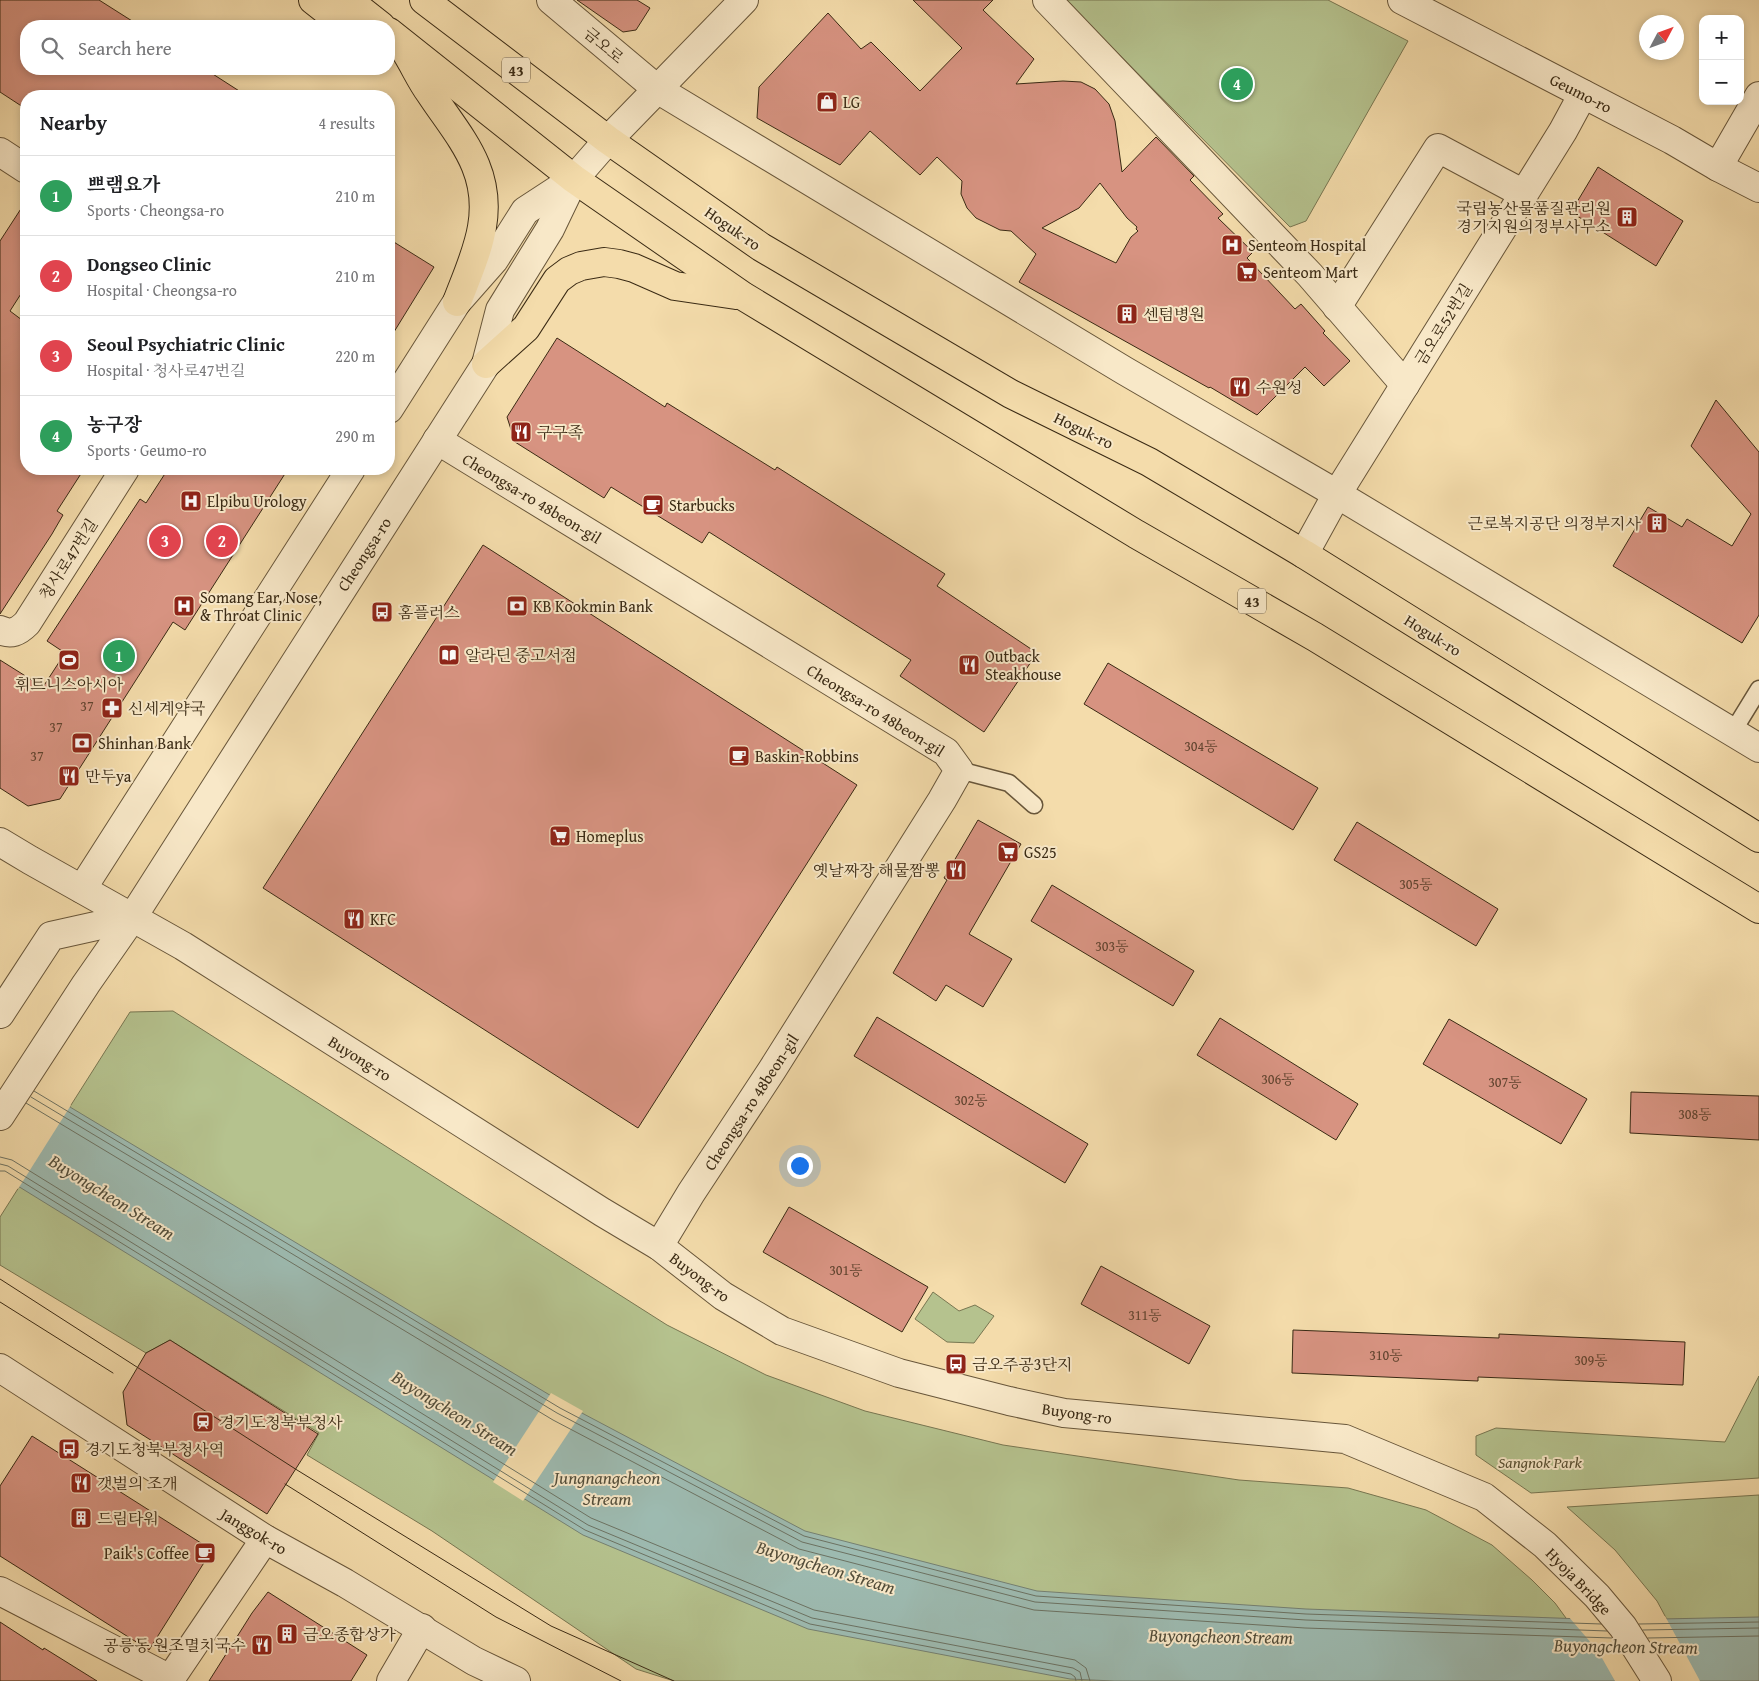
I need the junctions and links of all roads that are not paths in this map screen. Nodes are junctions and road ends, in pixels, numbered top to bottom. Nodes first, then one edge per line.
1 (348, 0) edge
2 (424, 0) edge
3 (551, 0) edge
4 (744, 0) edge
5 (1047, 0) edge
6 (1402, 0) edge
7 (312, 2) edge
8 (338, 20) edge
9 (369, 20) edge
10 (395, 44) edge
11 (395, 47) edge
12 (657, 89) junction
13 (1583, 94) junction
14 (1759, 96) edge
15 (608, 140) junction
16 (1718, 167) junction
17 (574, 179) junction
18 (1759, 188) edge
19 (1524, 194) junction
20 (743, 296) junction
21 (457, 302) junction
22 (1337, 306) junction
23 (486, 364) junction
24 (1405, 385) junction
25 (395, 395) edge
26 (437, 440) junction
27 (122, 475) edge
28 (347, 475) edge
29 (1337, 494) junction
30 (1304, 554) junction
31 (0, 630) edge
32 (1759, 689) edge
33 (1732, 733) junction
34 (1759, 748) edge
35 (959, 770) junction
36 (1034, 805) dead end
37 (1759, 838) edge
38 (0, 842) edge
39 (82, 889) junction
40 (1759, 909) edge
41 (132, 918) junction
42 (0, 1014) edge
43 (0, 1116) edge
44 (659, 1246) junction
45 (0, 1368) edge
46 (1484, 1497) joint
47 (265, 1539) junction
48 (0, 1592) edge
49 (422, 1628) junction
50 (170, 1680) edge
51 (391, 1681) edge
52 (516, 1681) edge
53 (1656, 1681) edge

1 - 9 main road, 43
2 - 15 main road, Hoguk-ro / 43
3 - 12 street, 금오로
4 - 12 street, Cheongsa-ro
5 - 22 street
6 - 13 street, Geumo-ro
7 - 8 main road
10 - 17 main road, 43
11 - 21 main road
12 - 15 street, Cheongsa-ro
12 - 29 street, 금오로
13 - 16 street, Geumo-ro
13 - 19 street, 금오로52번길
14 - 16 street
15 - 17 street, Cheongsa-ro
15 - 30 main road, Hoguk-ro / 43
16 - 18 street, Geumo-ro
17 - 20 main road, 43
17 - 21 street, Cheongsa-ro
17 - 23 street, Cheongsa-ro
19 - 22 street
19 - 24 street, 금오로52번길
20 - 23 main road
20 - 40 main road, 43
21 - 25 street, Cheongsa-ro
22 - 24 street
23 - 26 street, Cheongsa-ro
24 - 29 street, 금오로52번길
26 - 35 street, Cheongsa-ro 48beon-gil
26 - 41 street, Cheongsa-ro
27 - 31 street, 청사로47번길
28 - 39 street
29 - 30 street, 금오로52번길
29 - 33 street, 금오로
30 - 37 main road, Hoguk-ro / 43
32 - 33 lane
33 - 34 street, 금오로
35 - 36 lane
35 - 44 street, Cheongsa-ro 48beon-gil
38 - 39 street, Buyong-ro
39 - 41 street, Buyong-ro
41 - 42 street
41 - 43 street, Cheongsa-ro
41 - 44 street, Buyong-ro
44 - 46 street, Buyong-ro
45 - 47 street, Janggok-ro
46 - 53 street, Hyoja Bridge
47 - 49 street, Janggok-ro
47 - 50 street
48 - 50 street
49 - 51 street
49 - 52 street, Janggok-ro

